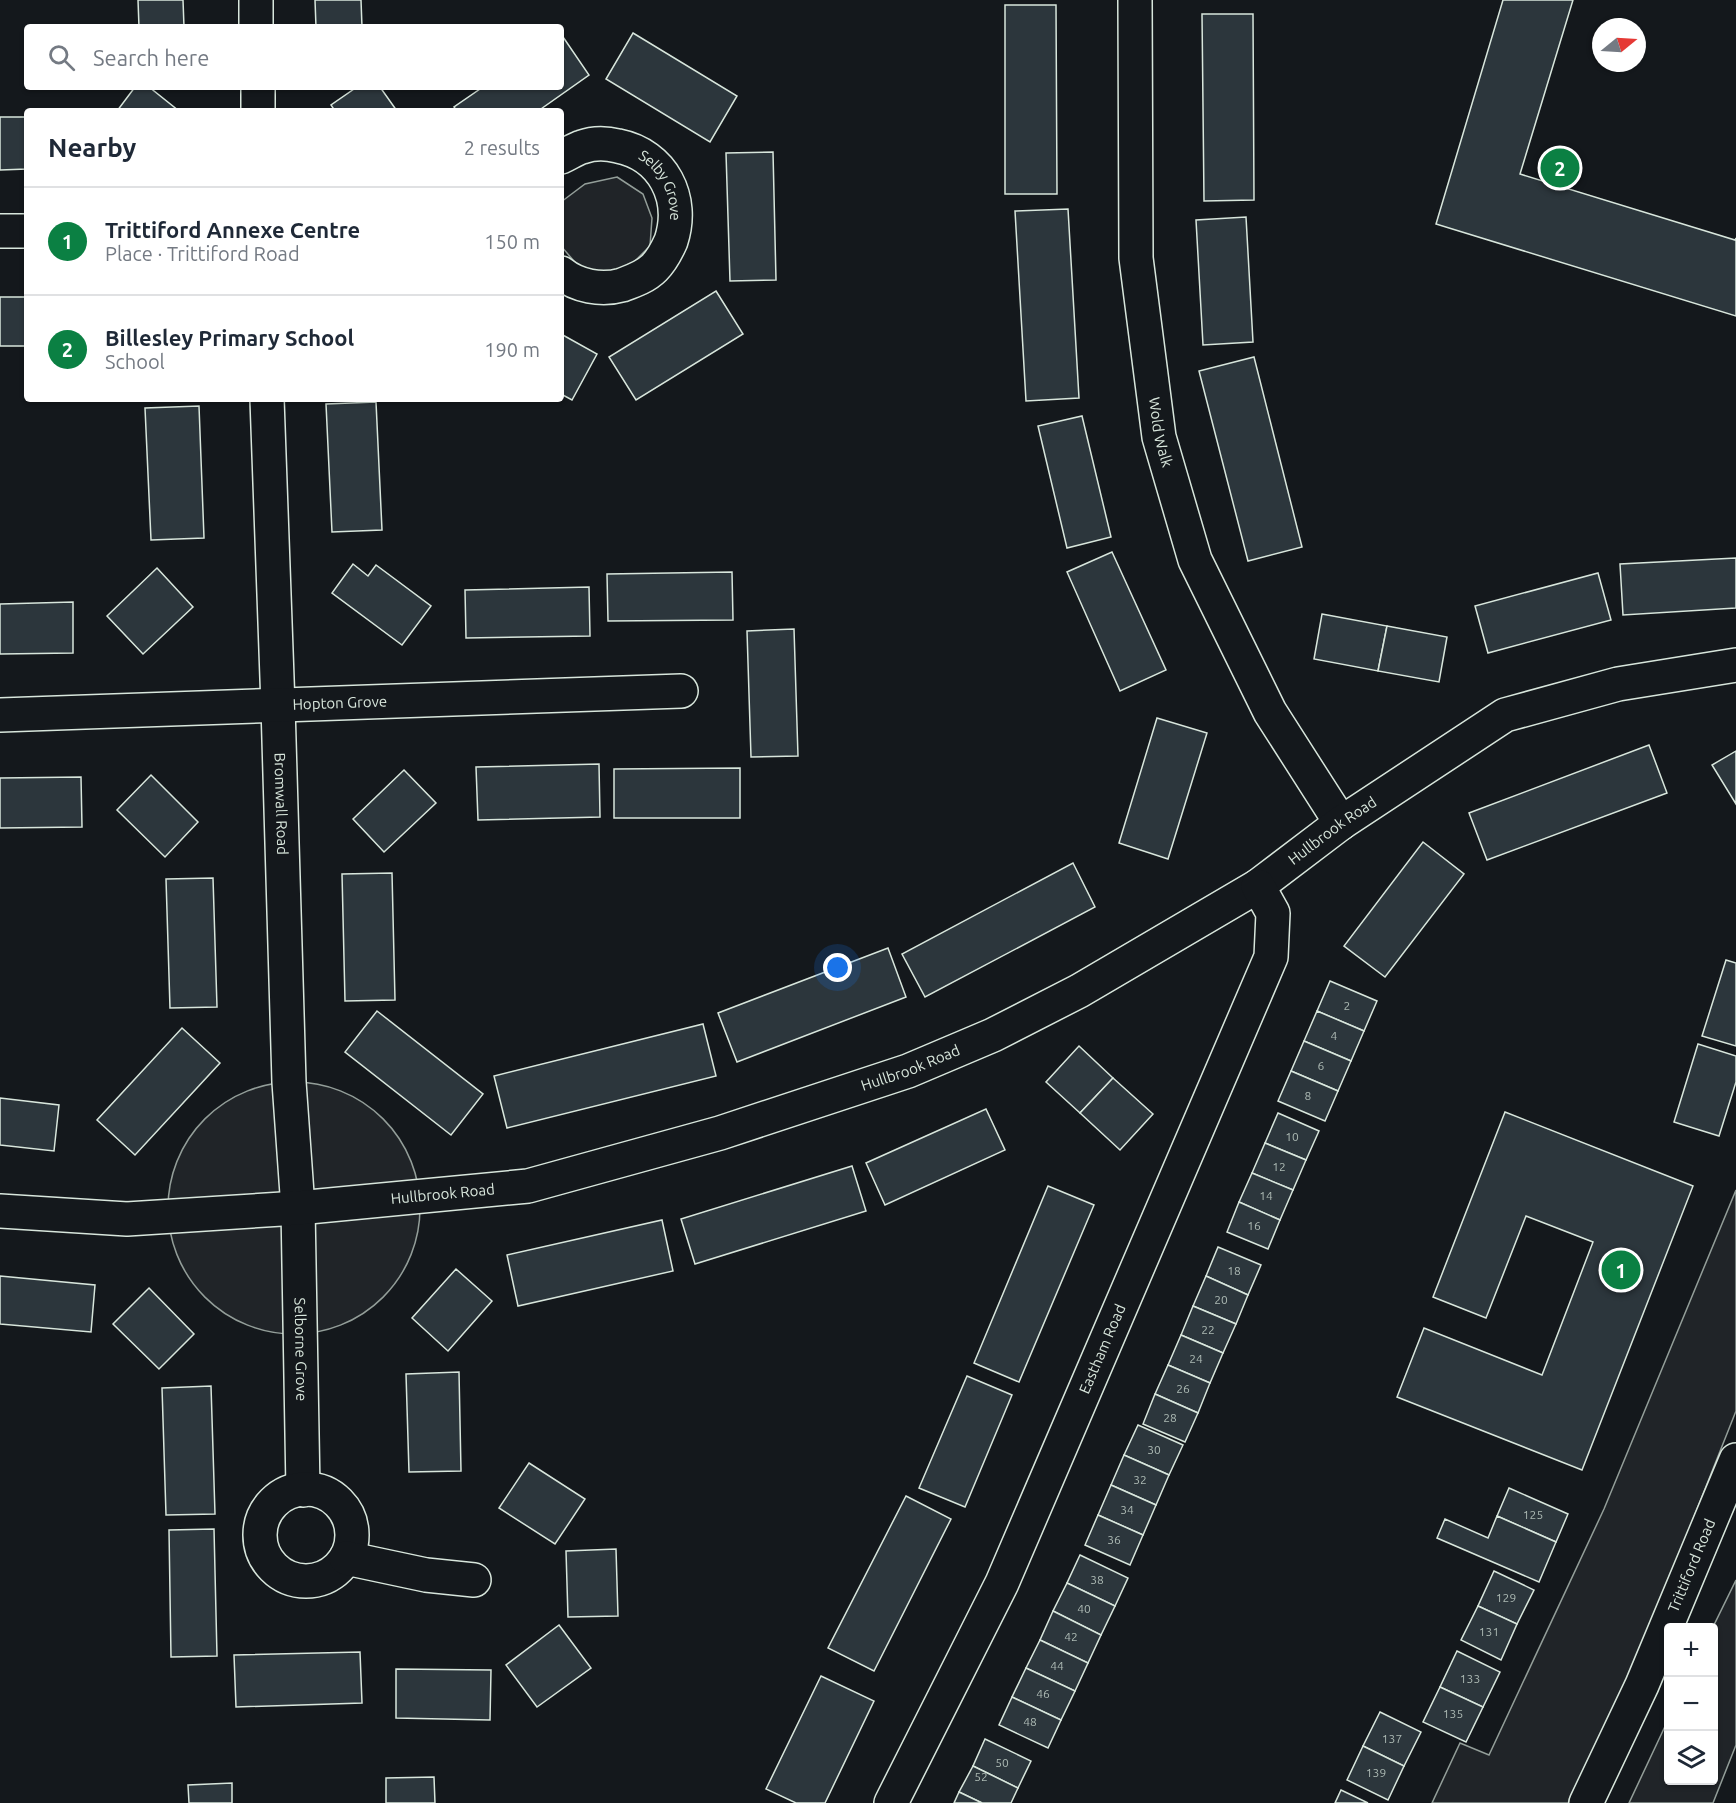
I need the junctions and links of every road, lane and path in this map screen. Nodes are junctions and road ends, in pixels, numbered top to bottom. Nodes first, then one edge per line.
1 (256, 0) edge
2 (1135, 0) edge
3 (256, 24) edge
4 (258, 90) edge
5 (258, 108) edge
6 (564, 156) edge
7 (0, 231) edge
8 (24, 231) edge
9 (564, 276) edge
10 (267, 402) edge
11 (1736, 665) edge
12 (681, 691) dead end
13 (278, 706) junction
14 (0, 715) edge
15 (1341, 823) junction
16 (1258, 886) junction
17 (298, 1208) junction
18 (0, 1211) edge
19 (1736, 1460) edge
20 (303, 1490) junction
21 (346, 1558) junction
22 (474, 1580) dead end
23 (891, 1803) edge
24 (1586, 1803) edge

1 - 3 street
2 - 15 street, Wold Walk
4 - 5 street
6 - 9 street, Selby Grove
7 - 8 street
10 - 13 street, Bromwall Road
11 - 15 street, Hullbrook Road
12 - 13 street, Hopton Grove
13 - 14 street, Hopton Grove
13 - 17 street, Bromwall Road
15 - 16 street, Hullbrook Road
16 - 17 street, Hullbrook Road
16 - 23 street, Eastham Road
17 - 18 street, Hullbrook Road
17 - 20 street, Selborne Grove
19 - 24 street, Trittiford Road
20 - 21 street
20 - 21 street
21 - 22 street

